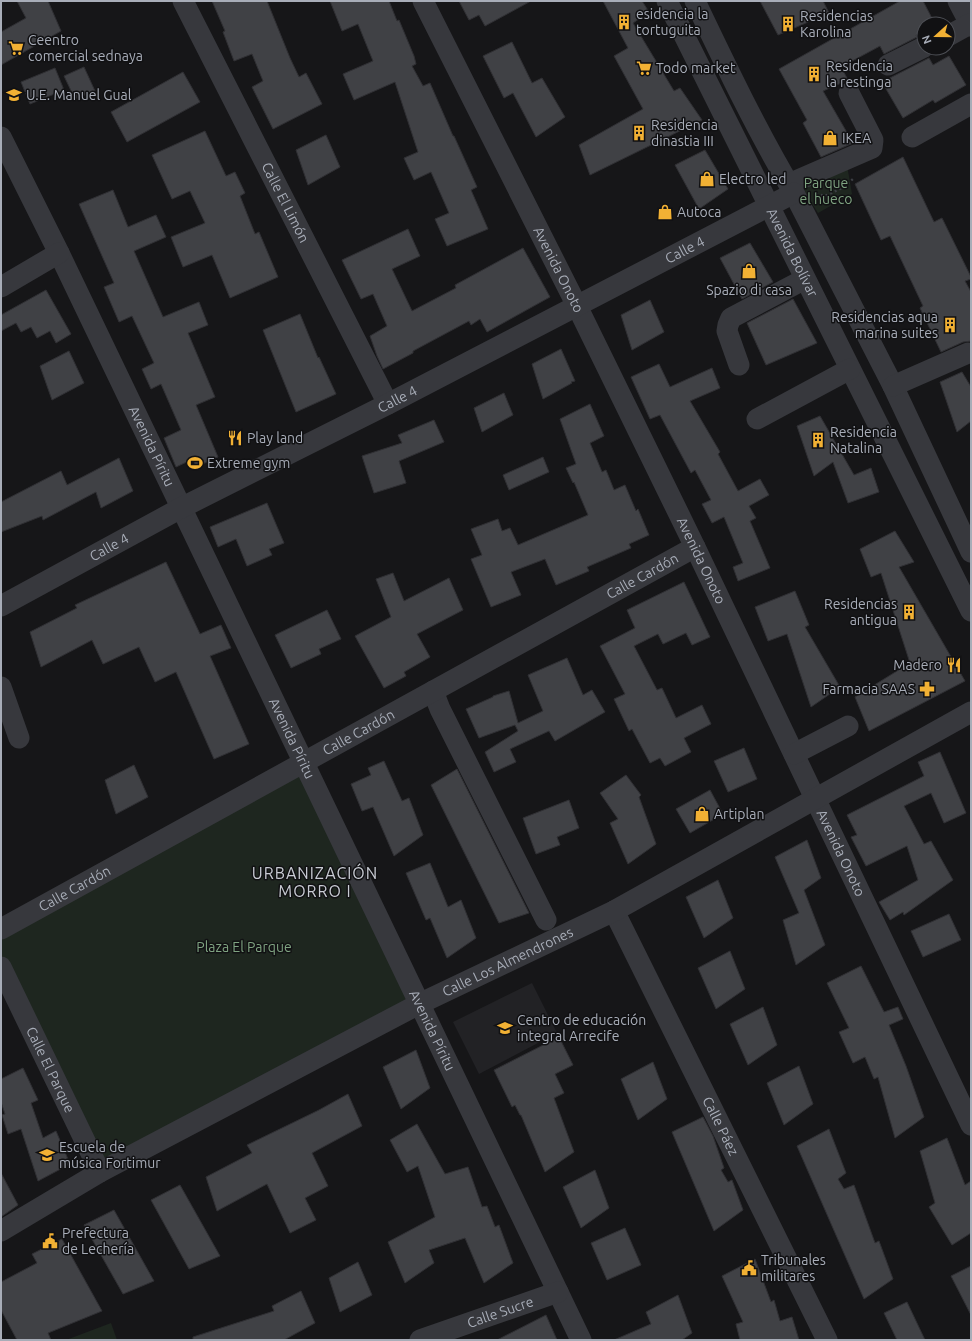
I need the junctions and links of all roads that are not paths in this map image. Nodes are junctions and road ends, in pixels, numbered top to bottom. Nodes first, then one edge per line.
1 (183, 1) edge
2 (423, 1) edge
3 (667, 1) edge
4 (695, 1) edge
5 (961, 2) edge
6 (970, 25) edge
7 (956, 32) edge
8 (916, 51) edge
9 (888, 65) dead end
10 (849, 93) dead end
11 (971, 104) edge
12 (1, 137) edge
13 (912, 137) dead end
14 (791, 188) junction
15 (768, 206) junction
16 (59, 253) junction
17 (805, 279) junction
18 (1, 287) edge
19 (577, 306) junction
20 (968, 353) dead end
21 (739, 365) dead end
22 (850, 369) junction
23 (893, 386) junction
24 (388, 404) junction
25 (757, 419) dead end
26 (181, 508) junction
27 (696, 547) junction
28 (971, 552) edge
29 (1, 606) edge
30 (971, 611) edge
31 (1, 687) edge
32 (433, 692) junction
33 (971, 712) edge
34 (848, 726) dead end
35 (19, 738) dead end
36 (794, 754) junction
37 (304, 763) junction
38 (815, 798) junction
39 (614, 911) junction
40 (546, 920) dead end
41 (1, 929) edge
42 (1, 967) edge
43 (420, 1004) junction
44 (971, 1125) edge
45 (100, 1172) junction
46 (1, 1231) edge
47 (558, 1292) junction
48 (420, 1340) edge
49 (581, 1340) edge
50 (827, 1340) edge

1 - 24 street, Calle El Limón
2 - 19 street, Avenida Onoto
3 - 15 street, Avenida Bolívar
4 - 14 street, Avenida Bolívar
5 - 6 street
6 - 7 street
8 - 9 street
10 - 14 street, Calle 4
11 - 13 street
12 - 16 street, Avenida Píritu
14 - 15 street, Calle 4
14 - 23 street, Avenida Bolívar
15 - 17 street, Avenida Bolívar
15 - 19 street, Calle 4
16 - 18 street
16 - 26 street, Avenida Píritu
17 - 21 street
17 - 22 street, Avenida Bolívar
19 - 24 street, Calle 4
19 - 27 street, Avenida Onoto
20 - 23 street
22 - 25 street
22 - 30 street, Avenida Bolívar
23 - 28 street, Avenida Bolívar
24 - 26 street, Calle 4
26 - 29 street, Calle 4
26 - 37 street, Avenida Píritu
27 - 32 street, Calle Cardón
27 - 36 street, Avenida Onoto
31 - 35 street
32 - 37 street, Calle Cardón
32 - 40 street
33 - 38 street, Calle Los Almendrones
34 - 36 street
36 - 38 street, Avenida Onoto
37 - 41 street, Calle Cardón
37 - 43 street, Avenida Píritu
38 - 39 street, Calle Los Almendrones
38 - 44 street, Avenida Onoto
39 - 43 street, Calle Los Almendrones
39 - 50 street, Calle Páez
42 - 45 street, Calle El Parque
43 - 45 street, Calle Los Almendrones
43 - 47 street, Avenida Píritu
45 - 46 street, Calle Los Almendrones
47 - 48 street, Calle Sucre
47 - 49 street, Avenida Píritu

